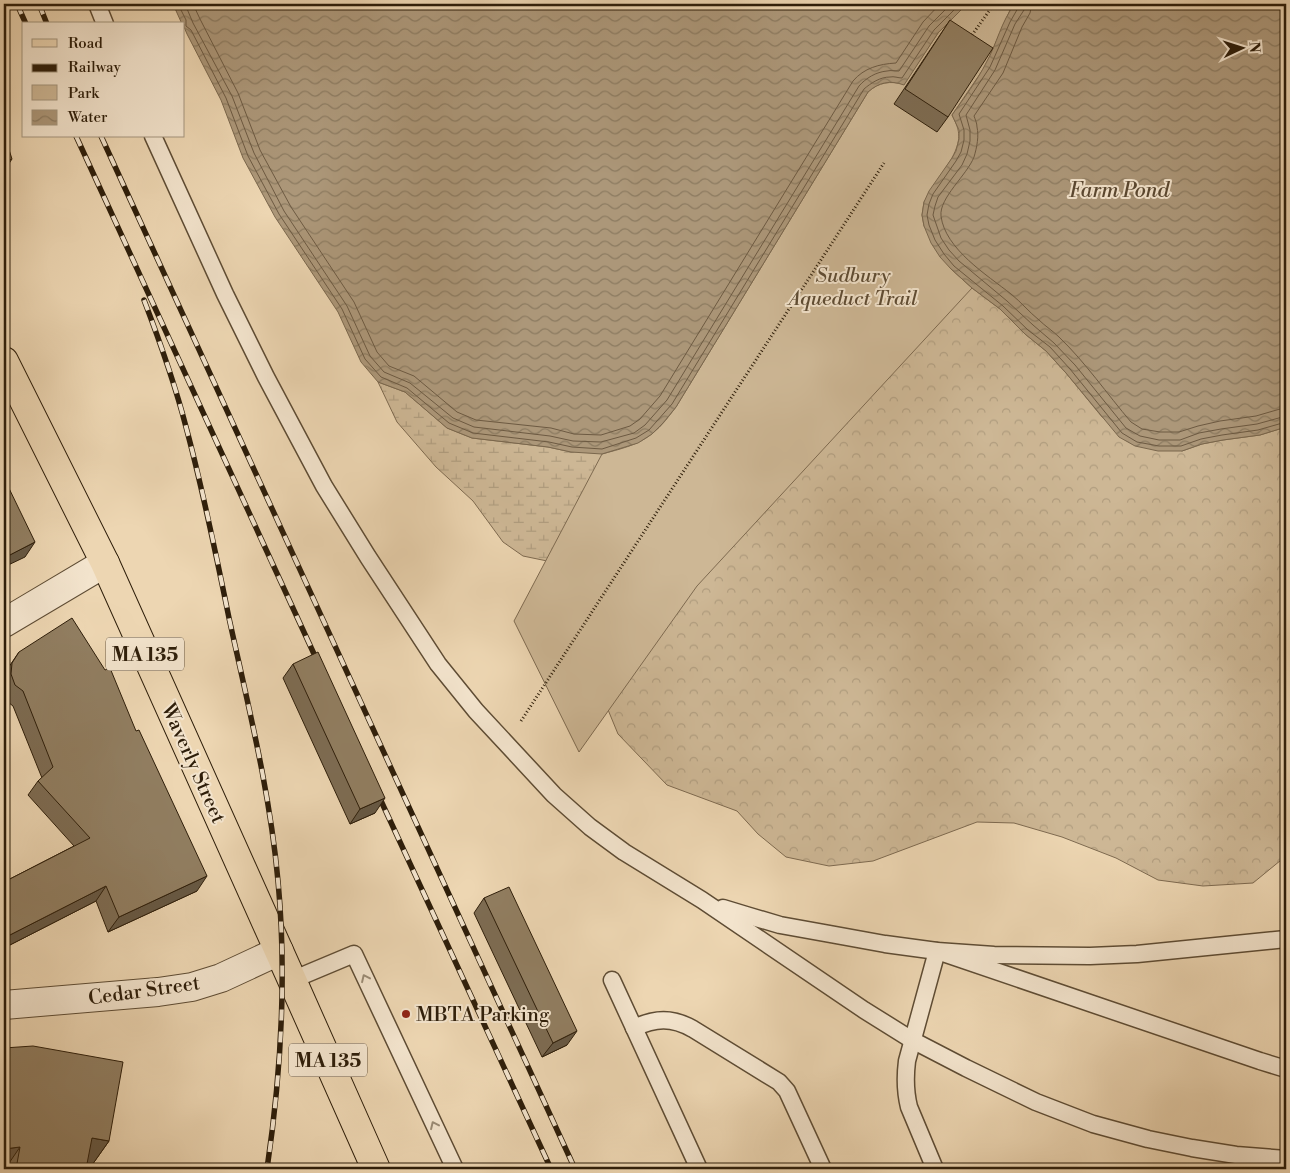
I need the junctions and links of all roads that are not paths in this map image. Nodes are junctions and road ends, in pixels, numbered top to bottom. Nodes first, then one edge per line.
1 (97, 4) edge
2 (104, 22) edge
3 (154, 138) edge
4 (4, 361) edge
5 (105, 563) junction
6 (4, 623) edge
7 (702, 900) junction
8 (1286, 939) edge
9 (279, 951) junction
10 (937, 951) junction
11 (292, 980) junction
12 (612, 980) dead end
13 (4, 1005) edge
14 (634, 1028) junction
15 (912, 1040) junction
16 (1286, 1069) edge
17 (1286, 1159) edge
18 (376, 1169) edge
19 (455, 1169) edge
20 (699, 1169) edge
21 (822, 1169) edge
22 (935, 1169) edge

1 - 2 lane
3 - 7 lane
4 - 5 main road, Waverly Street / MA 135
5 - 6 street
5 - 9 main road, Waverly Street / MA 135
7 - 10 lane
7 - 15 lane
8 - 10 lane
9 - 11 main road, Waverly Street / MA 135
9 - 13 street, Cedar Street
10 - 15 lane
10 - 16 lane
11 - 18 main road, Waverly Street / MA 135
19 -> 11 lane
12 - 14 lane
14 - 20 lane
14 - 21 lane
15 - 17 lane
15 - 22 lane

